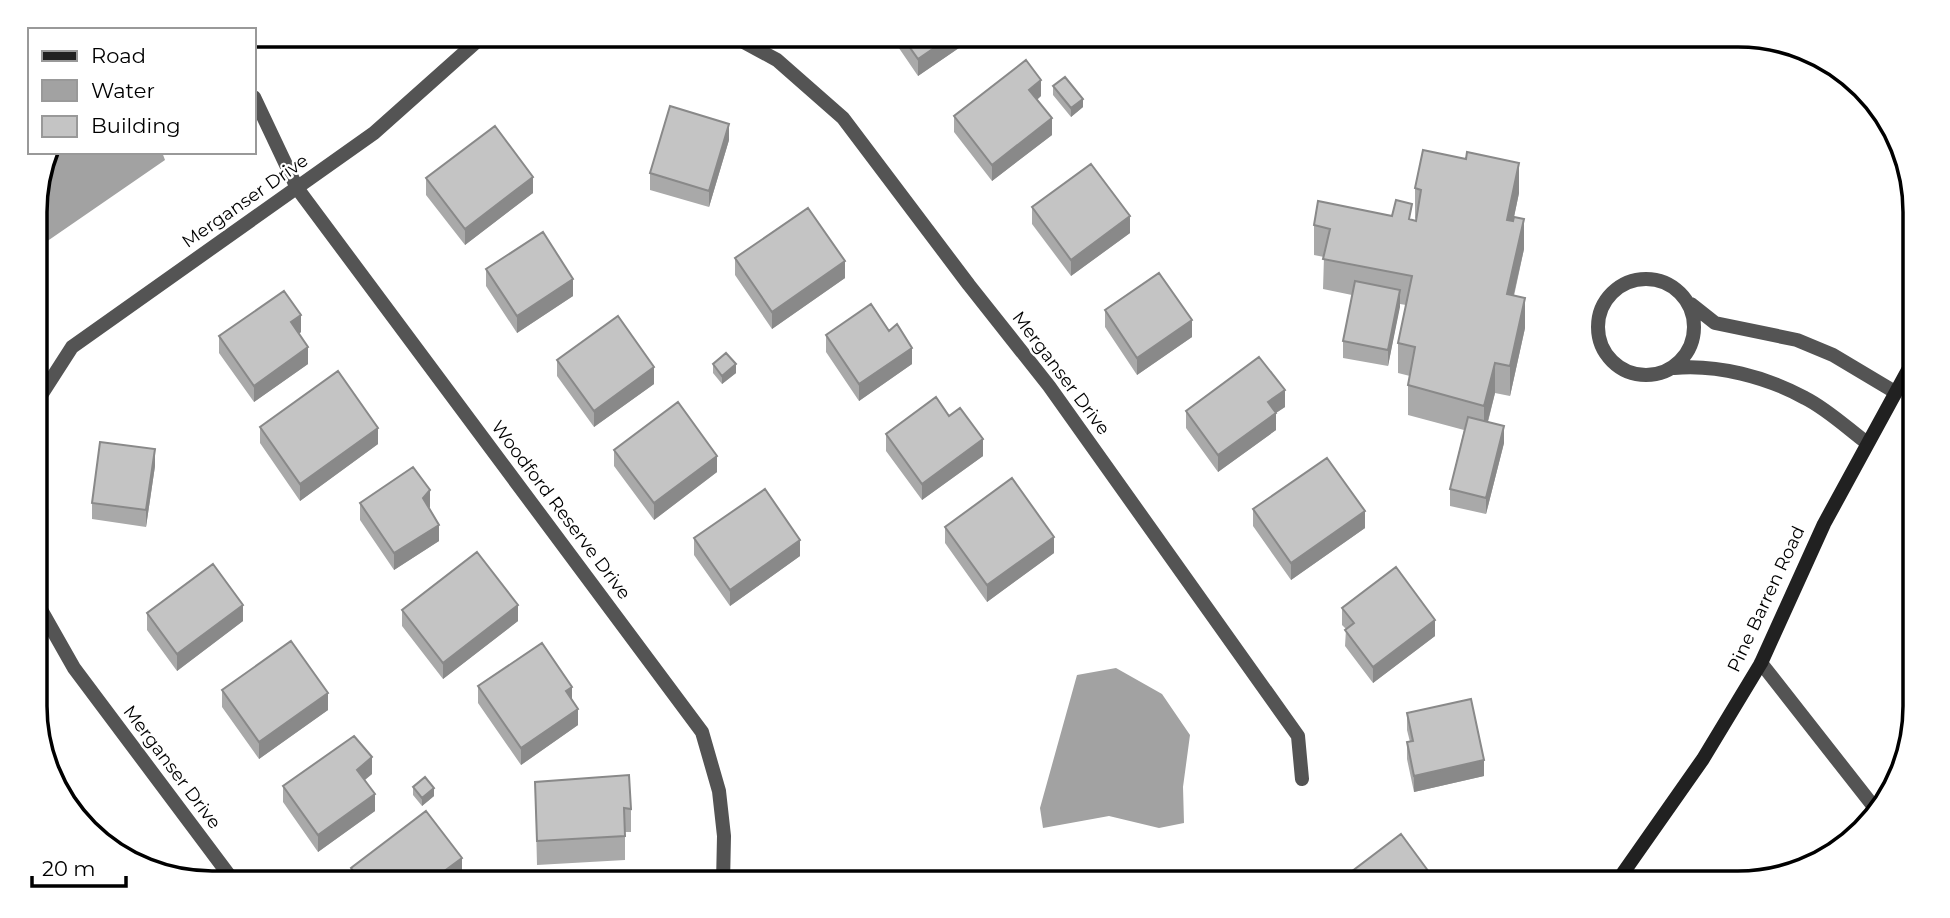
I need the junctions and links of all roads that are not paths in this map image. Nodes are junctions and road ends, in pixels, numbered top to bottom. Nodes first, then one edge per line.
1 (471, 47) edge
2 (754, 47) edge
3 (256, 101) edge
4 (297, 188) junction
5 (1686, 299) junction
6 (1674, 368) junction
7 (1903, 378) edge
8 (48, 385) edge
9 (1895, 392) junction
10 (1867, 443) junction
11 (47, 621) edge
12 (1761, 663) junction
13 (1302, 779) dead end
14 (1871, 803) edge
15 (1625, 870) edge
16 (226, 871) edge
17 (723, 871) edge

1 - 4 street, Merganser Drive
2 - 13 street, Merganser Drive
3 - 4 street, Woodford Reserve Drive
4 - 8 street, Merganser Drive
4 - 17 street, Woodford Reserve Drive
5 - 6 street
5 - 6 street
5 - 9 street
6 - 10 street
7 - 9 main road, Pine Barren Road
9 - 10 main road, Pine Barren Road
10 - 12 main road, Pine Barren Road
11 - 16 street, Merganser Drive
12 - 14 street
12 - 15 main road, Pine Barren Road

